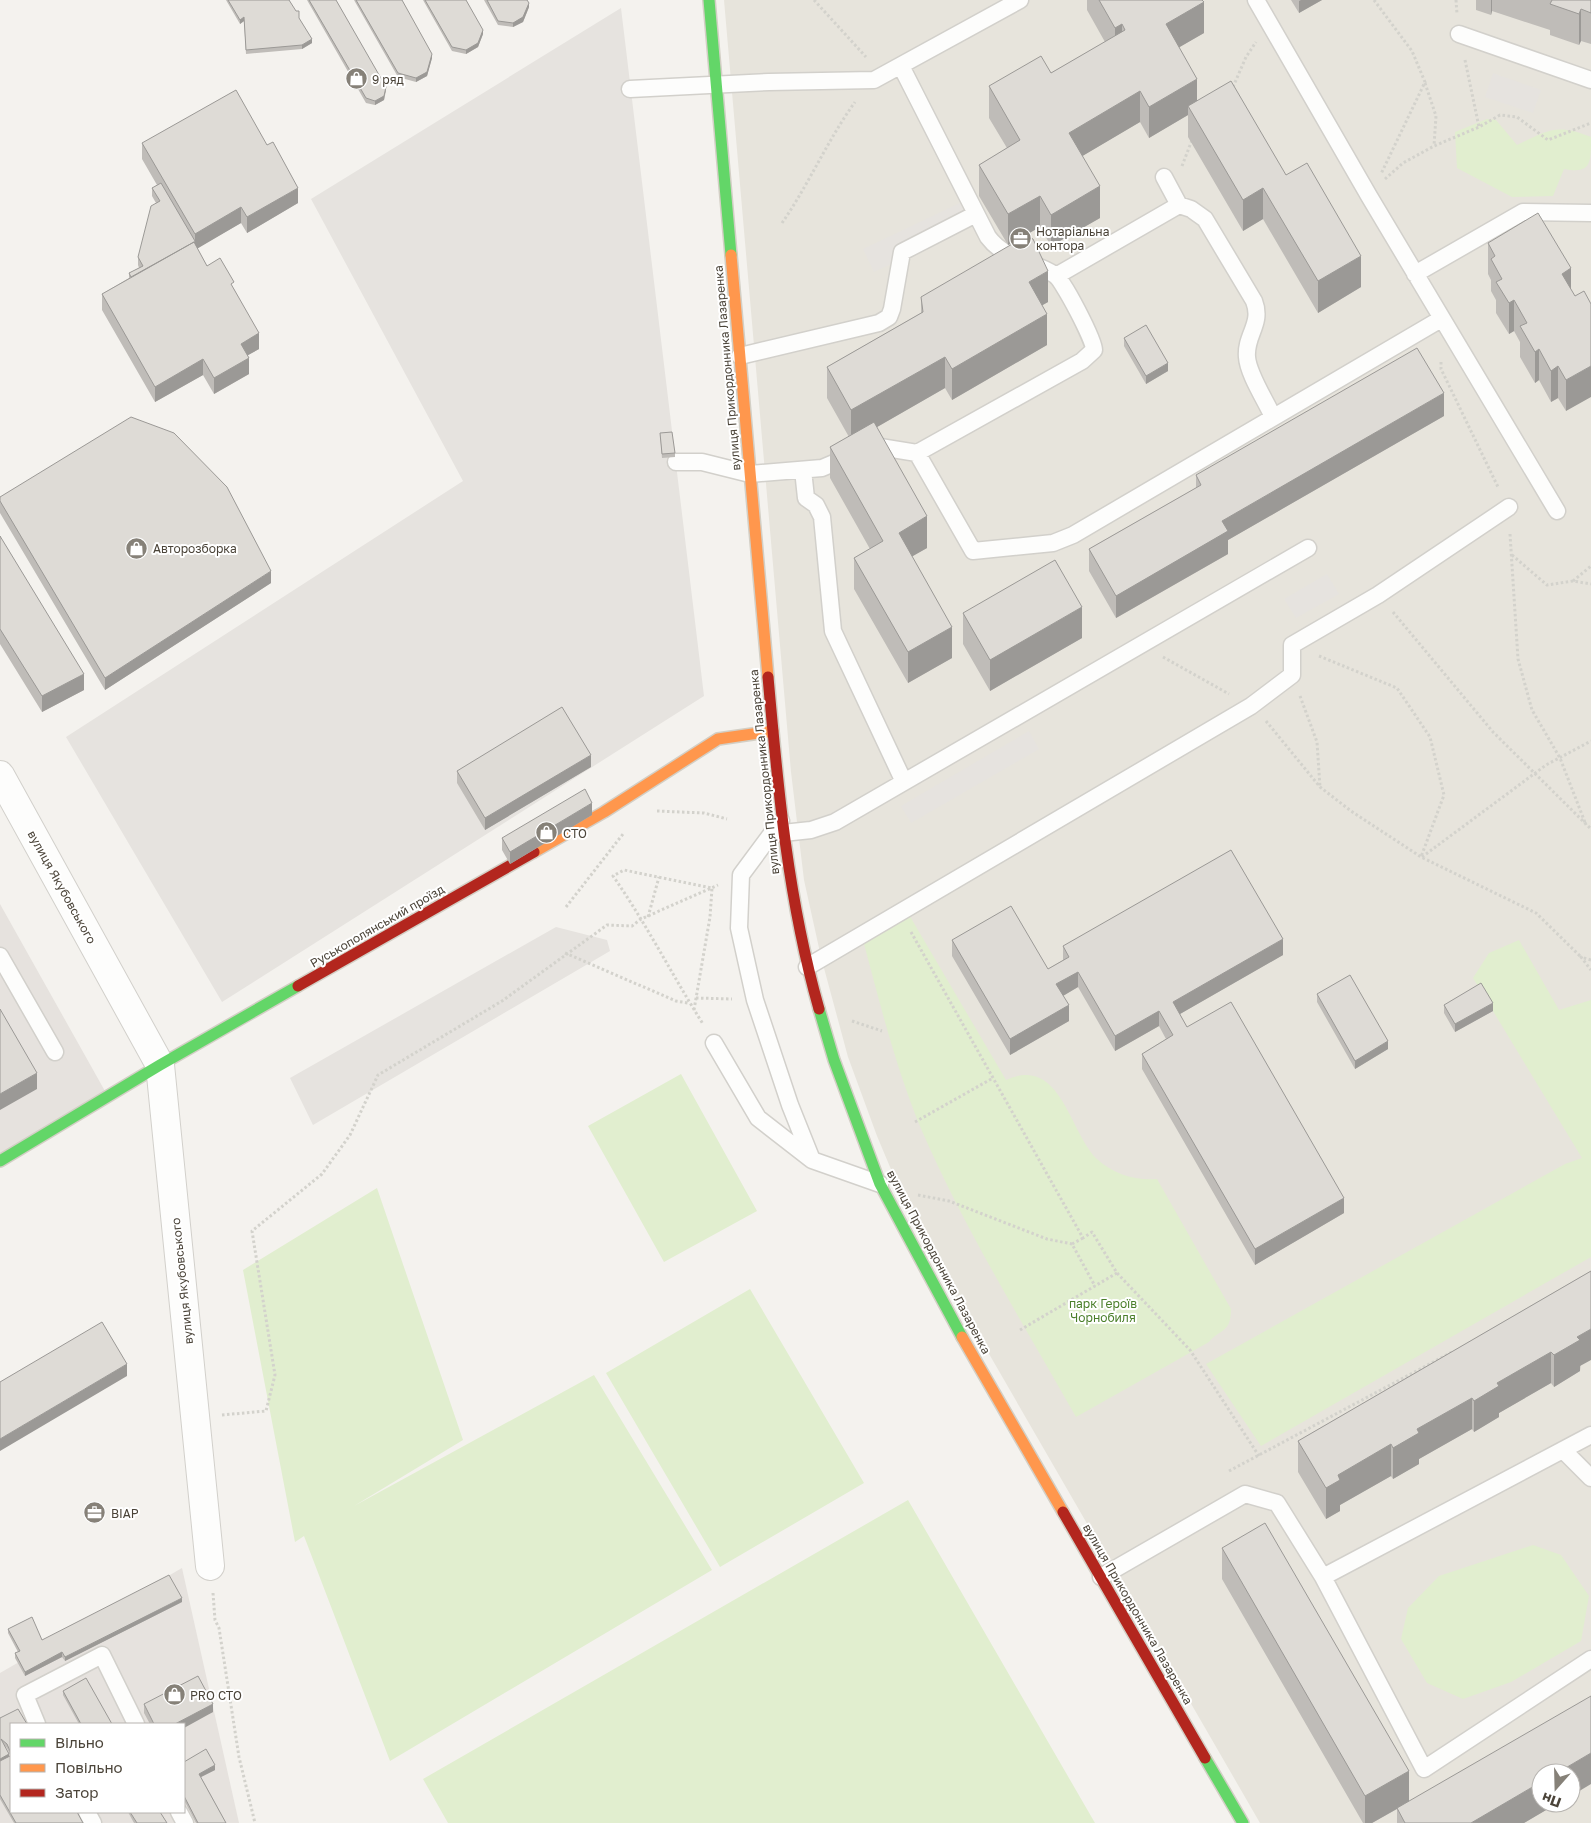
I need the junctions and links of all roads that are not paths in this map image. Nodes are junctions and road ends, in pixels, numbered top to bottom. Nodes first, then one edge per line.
1 (710, 0) edge
2 (1019, 0) edge
3 (1256, 0) edge
4 (1459, 34) road end
5 (902, 66) junction
6 (1591, 80) edge
7 (716, 85) junction
8 (630, 89) dead end
9 (1164, 178) road end
10 (1180, 205) junction
11 (1591, 213) edge
12 (976, 214) junction
13 (1415, 274) junction
14 (1056, 276) junction
15 (1441, 319) junction
16 (740, 356) junction
17 (1274, 417) junction
18 (917, 453) junction
19 (676, 462) dead end
20 (803, 470) junction
21 (750, 474) junction
22 (1508, 507) road end
23 (1557, 511) dead end
24 (1308, 548) dead end
25 (773, 731) junction
26 (0, 774) edge
27 (904, 782) junction
28 (782, 827) junction
29 (0, 956) edge
30 (808, 967) junction
31 (714, 1043) road end
32 (55, 1052) dead end
33 (160, 1065) junction
34 (812, 1160) junction
35 (0, 1161) edge
36 (880, 1184) junction
37 (1591, 1435) edge
38 (1562, 1450) junction
39 (1591, 1478) edge
40 (210, 1566) road end
41 (1101, 1577) junction
42 (1323, 1577) junction
43 (1591, 1660) edge
44 (37, 1723) edge
45 (136, 1723) edge
46 (1242, 1823) edge

1 - 7 street, вулиця Прикордонника Лазаренка
2 - 5 lane
3 - 13 lane
4 - 6 lane
5 - 7 lane
5 - 12 lane
7 - 8 lane
7 - 16 street, вулиця Прикордонника Лазаренка
9 - 10 lane
10 - 14 lane
10 - 17 lane
11 - 13 lane
12 - 14 lane
12 - 16 lane
13 - 15 lane
14 - 18 lane
15 - 17 lane
15 - 23 lane
16 - 21 street, вулиця Прикордонника Лазаренка
17 - 18 lane
18 - 20 lane
19 - 21 lane
20 - 21 lane
20 - 27 lane
21 - 25 street, вулиця Прикордонника Лазаренка
22 - 30 lane
24 - 27 lane
25 - 28 street, вулиця Прикордонника Лазаренка
25 - 33 street, Руськополянський проїзд
26 - 33 street, вулиця Якубовського
27 - 28 lane
28 - 30 street, вулиця Прикордонника Лазаренка
28 - 34 lane
29 - 32 lane
30 - 36 street, вулиця Прикордонника Лазаренка
31 - 34 lane
33 - 35 street, Руськополянський проїзд
33 - 40 street, вулиця Якубовського
34 - 36 lane
36 - 41 street, вулиця Прикордонника Лазаренка
37 - 38 lane
38 - 39 lane
38 - 42 lane
41 - 42 lane
41 - 46 street, вулиця Прикордонника Лазаренка
42 - 43 lane
44 - 45 lane

